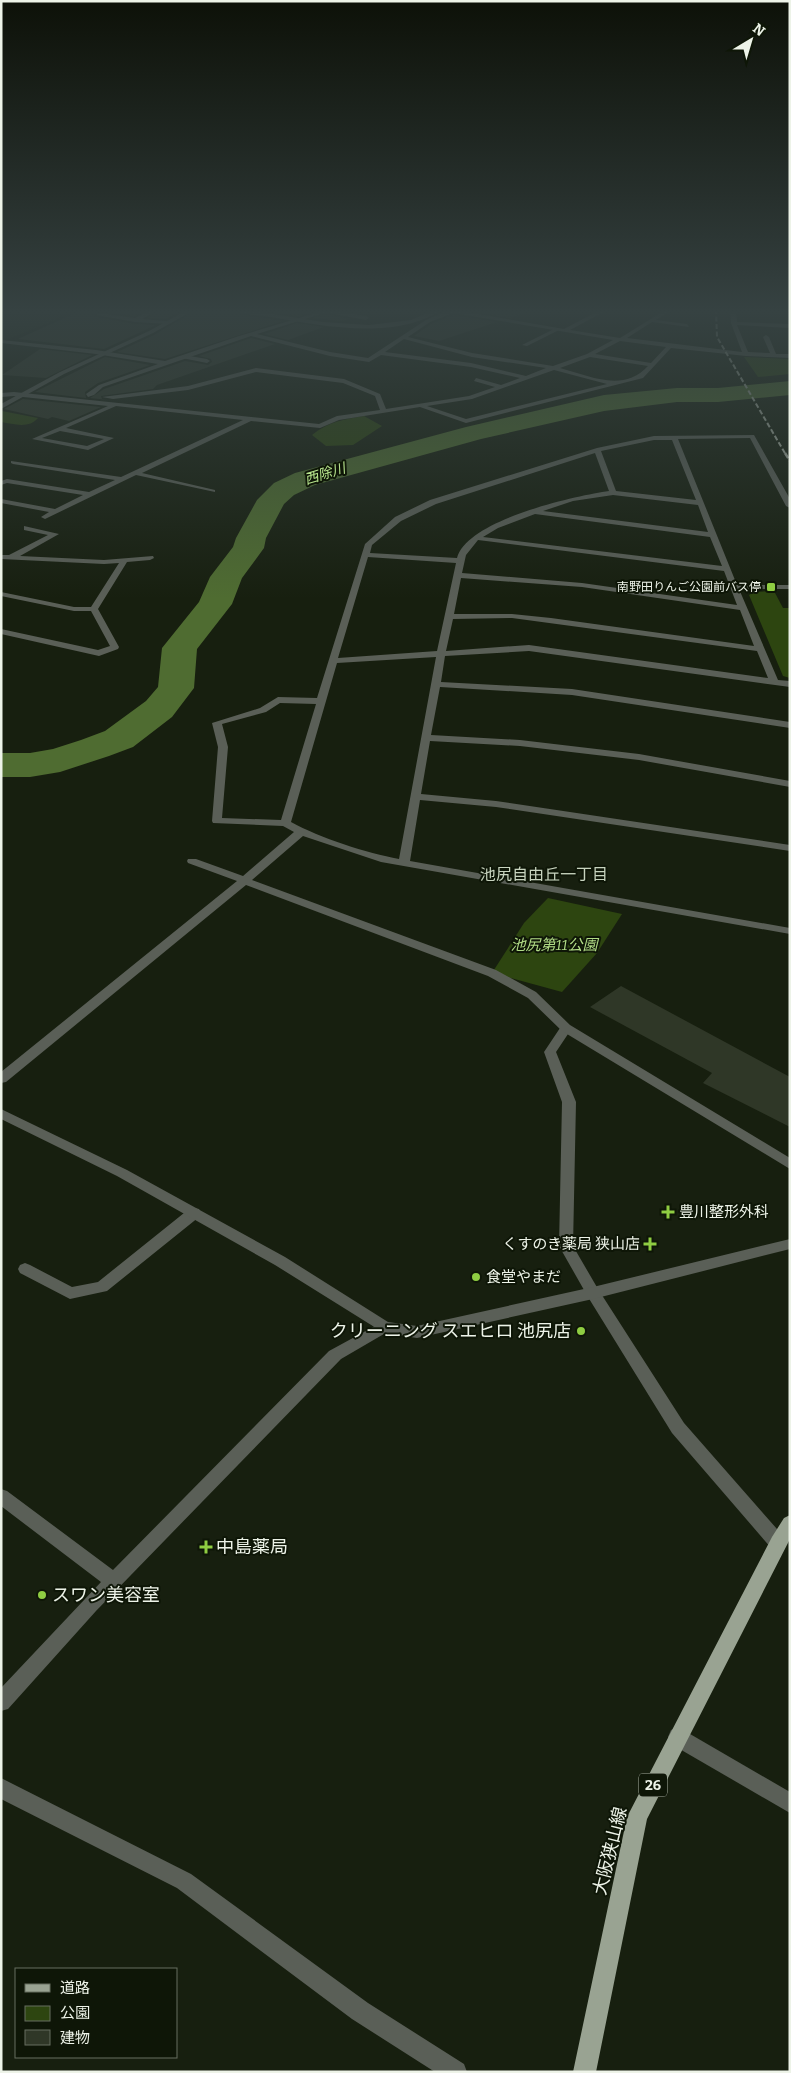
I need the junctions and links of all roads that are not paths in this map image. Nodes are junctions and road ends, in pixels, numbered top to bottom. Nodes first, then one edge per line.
1 (113, 406) edge
2 (122, 406) edge
3 (382, 406) edge
4 (427, 406) edge
5 (527, 406) edge
6 (420, 407) junction
7 (384, 412) junction
8 (250, 419) junction
9 (60, 428) junction
10 (674, 437) junction
11 (597, 450) junction
12 (13, 462) dead end
13 (134, 473) junction
14 (120, 479) junction
15 (1, 484) edge
16 (213, 491) dead end
17 (612, 493) junction
18 (90, 494) junction
19 (1, 501) edge
20 (700, 503) junction
21 (790, 506) edge
22 (56, 511) junction
23 (532, 512) junction
24 (44, 517) dead end
25 (28, 528) dead end
26 (713, 535) junction
27 (476, 538) junction
28 (366, 555) junction
29 (5, 557) edge
30 (150, 558) dead end
31 (125, 560) junction
32 (461, 561) junction
33 (727, 569) junction
34 (458, 575) junction
35 (734, 587) junction
36 (790, 587) edge
37 (1, 594) edge
38 (743, 608) junction
39 (94, 610) junction
40 (449, 617) junction
41 (1, 631) edge
42 (760, 649) junction
43 (441, 655) junction
44 (334, 662) junction
45 (774, 682) junction
46 (436, 684) junction
47 (790, 684) edge
48 (321, 701) junction
49 (790, 725) edge
50 (426, 738) junction
51 (790, 784) edge
52 (416, 797) junction
53 (284, 823) junction
54 (301, 832) junction
55 (790, 848) edge
56 (192, 861) dead end
57 (404, 863) junction
58 (244, 881) junction
59 (790, 930) edge
60 (566, 1028) junction
61 (1, 1079) edge
62 (1, 1113) edge
63 (790, 1164) edge
64 (194, 1213) junction
65 (790, 1244) edge
66 (25, 1269) dead end
67 (593, 1293) junction
68 (384, 1327) junction
69 (1, 1496) edge
70 (790, 1523) edge
71 (778, 1543) junction
72 (114, 1581) junction
73 (1, 1702) edge
74 (678, 1737) junction
75 (1, 1788) edge
76 (790, 1803) edge
77 (456, 2072) edge
78 (584, 2072) edge

1 - 9 street
2 - 8 street
3 - 7 street
4 - 6 street
5 - 6 street
6 - 7 street
7 - 8 street
8 - 13 street
9 - 9 street
10 - 11 street
10 - 20 street
10 - 21 street
11 - 17 street
11 - 28 street
12 - 14 street
13 - 14 street
13 - 16 street
14 - 18 street
15 - 18 street
17 - 20 street
17 - 23 street
18 - 22 street
19 - 22 street
20 - 26 street
22 - 24 street
23 - 26 street
23 - 27 street
25 - 29 street
26 - 33 street
27 - 32 street
27 - 33 street
28 - 32 street
28 - 44 street
29 - 31 street
30 - 31 street
31 - 39 street
32 - 34 street
33 - 35 street
34 - 38 street
34 - 40 street
35 - 36 street
35 - 38 street
37 - 39 street
38 - 42 street
39 - 41 street
40 - 42 street
40 - 43 street
42 - 45 street
43 - 44 street
43 - 45 street
43 - 46 street
44 - 48 street
45 - 47 street
46 - 49 street
46 - 50 street
48 - 53 street
48 - 53 street
50 - 51 street
50 - 52 street
52 - 55 street
52 - 57 street
53 - 54 street
54 - 57 street
54 - 58 street
56 - 58 street
57 - 59 street
58 - 60 street
58 - 61 street
60 - 63 street
60 - 67 street
62 - 64 street
64 - 66 street
64 - 68 street
65 - 67 street
67 - 68 street
67 - 71 street
68 - 72 street
69 - 72 street
70 - 71 main road, 大阪狭山線 / 26
71 - 74 main road, 大阪狭山線 / 26
72 - 73 street
74 - 76 street
74 - 78 main road, 大阪狭山線 / 26
75 - 77 street

